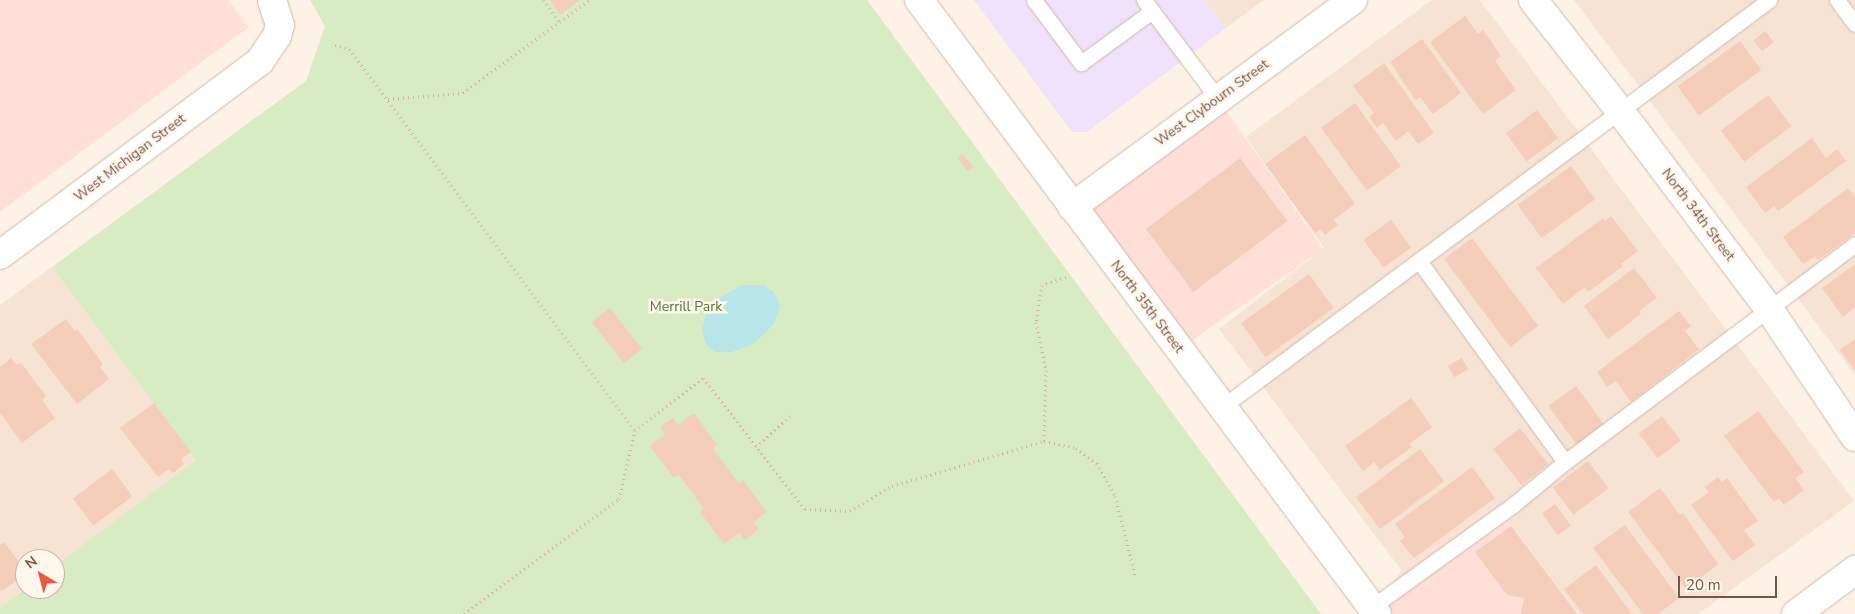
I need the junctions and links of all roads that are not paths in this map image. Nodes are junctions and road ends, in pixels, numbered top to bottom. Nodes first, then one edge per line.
1 (272, 0) edge
2 (918, 0) edge
3 (1034, 0) edge
4 (1352, 0) edge
5 (1533, 0) edge
6 (1769, 0) edge
7 (1837, 0) edge
8 (1148, 5) edge
9 (1855, 24) edge
10 (1218, 99) junction
11 (1620, 111) junction
12 (1072, 207) junction
13 (1855, 244) edge
14 (0, 255) edge
15 (1419, 261) junction
16 (1769, 309) junction
17 (1222, 406) junction
18 (1855, 437) edge
19 (1565, 462) junction
20 (1855, 570) edge
21 (1374, 611) edge
22 (1796, 614) edge

1 - 14 street, West Michigan Street
2 - 12 street, North 35th Street
3 - 8 lane
4 - 10 street, West Clybourn Street
5 - 11 street, North 34th Street
6 - 11 lane
7 - 9 lane
8 - 10 lane
10 - 12 street, West Clybourn Street
11 - 15 lane
11 - 16 street, North 34th Street
12 - 17 street, North 35th Street
13 - 16 lane
15 - 17 lane
15 - 19 lane
16 - 18 street, North 34th Street
16 - 19 lane
17 - 21 street, North 35th Street
19 - 21 lane
20 - 22 street

